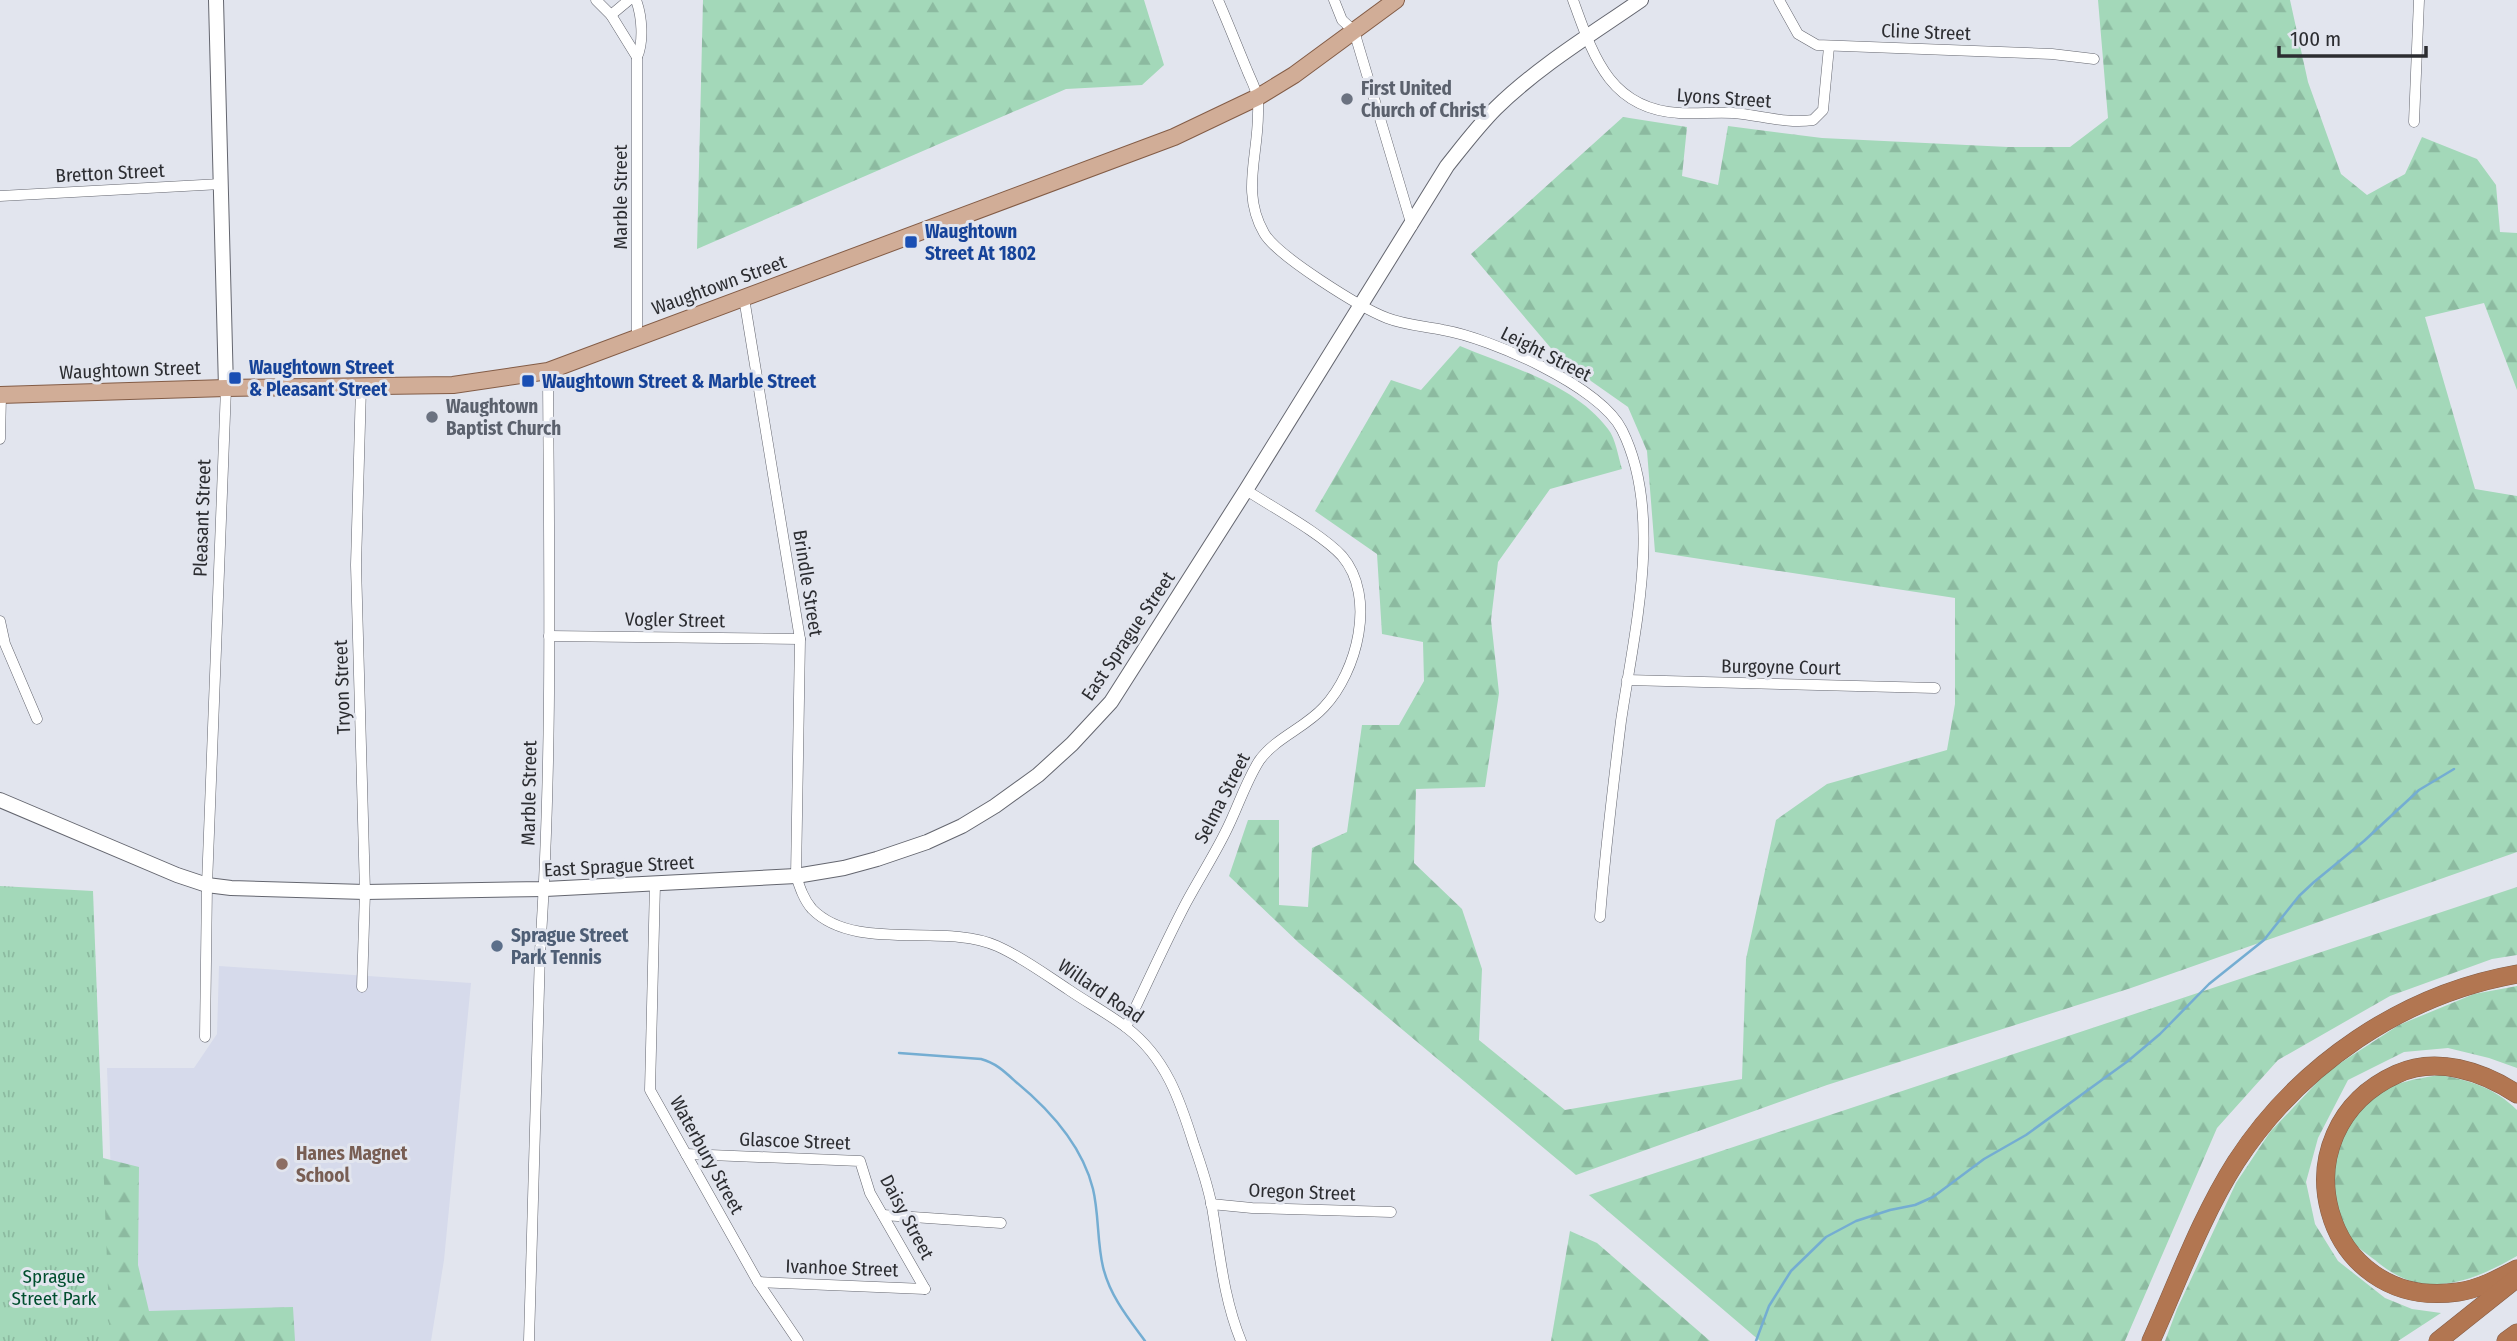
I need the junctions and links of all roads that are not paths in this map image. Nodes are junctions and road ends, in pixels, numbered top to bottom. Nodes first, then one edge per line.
1 (216, 0) edge
2 (596, 0) edge
3 (629, 0) edge
4 (636, 0) edge
5 (1218, 0) edge
6 (1334, 0) edge
7 (1396, 0) edge
8 (1573, 0) edge
9 (1641, 0) edge
10 (1779, 0) edge
11 (2419, 0) edge
12 (611, 15) junction
13 (1354, 31) junction
14 (1587, 37) junction
15 (1829, 47) junction
16 (637, 57) junction
17 (2094, 59) dead end
18 (1258, 97) junction
19 (2414, 122) dead end
20 (221, 184) junction
21 (0, 196) edge
22 (1412, 226) junction
23 (744, 298) junction
24 (1362, 306) junction
25 (637, 337) junction
26 (548, 371) junction
27 (361, 387) junction
28 (226, 388) junction
29 (1, 395) edge
30 (0, 439) edge
31 (1246, 490) junction
32 (0, 621) edge
33 (549, 636) junction
34 (800, 639) junction
35 (1627, 680) junction
36 (1935, 688) dead end
37 (37, 719) dead end
38 (0, 800) edge
39 (796, 876) junction
40 (207, 884) junction
41 (655, 884) junction
42 (545, 889) junction
43 (365, 891) junction
44 (1600, 917) dead end
45 (2517, 974) edge
46 (362, 987) dead end
47 (1126, 1027) junction
48 (205, 1037) dead end
49 (2517, 1094) edge
50 (686, 1154) junction
51 (860, 1161) joint
52 (1211, 1204) junction
53 (1391, 1212) dead end
54 (883, 1215) junction
55 (1001, 1223) dead end
56 (2517, 1269) edge
57 (2517, 1278) edge
58 (758, 1282) junction
59 (925, 1289) joint
60 (2517, 1332) edge
61 (529, 1341) edge
62 (798, 1341) edge
63 (1241, 1341) edge
64 (2151, 1341) edge
65 (2438, 1341) edge
66 (2506, 1341) edge

1 - 20 street, Pleasant Street
2 - 12 street
3 - 12 street
4 - 16 street, Marble Street
5 - 18 street, Leight Street
6 - 13 street
7 - 13 main road, Waughtown Street
8 - 14 street, Lyons Street
9 - 14 street, East Sprague Street
10 - 15 street, Cline Street
11 - 19 street
12 - 16 street
13 - 18 main road, Waughtown Street
13 - 22 street
14 - 15 street, Lyons Street
14 - 22 street, East Sprague Street
15 - 17 street, Cline Street
16 - 25 street, Marble Street
18 - 23 main road, Waughtown Street
18 - 24 street, Leight Street
20 - 21 street, Bretton Street
20 - 28 street, Pleasant Street
22 - 24 street, East Sprague Street
23 - 25 main road, Waughtown Street
23 - 34 street, Brindle Street
24 - 31 street, East Sprague Street
24 - 35 street, Leight Street
25 - 26 main road, Waughtown Street
26 - 27 main road, Waughtown Street
26 - 33 street, Marble Street
27 - 28 main road, Waughtown Street
27 - 43 street, Tryon Street
28 - 29 main road, Waughtown Street
28 - 40 street, Pleasant Street
29 - 30 street
31 - 39 street, East Sprague Street
31 - 47 street, Selma Street
32 - 37 street
33 - 34 street, Vogler Street
33 - 42 street, Marble Street
34 - 39 street, Brindle Street
35 - 36 street, Burgoyne Court
35 - 44 street, Leight Street
38 - 40 street, East Sprague Street
39 - 41 street, East Sprague Street
39 - 47 street, Willard Road
40 - 43 street, East Sprague Street
40 - 48 street, Pleasant Street
41 - 42 street, East Sprague Street
41 - 50 street, Waterbury Street
42 - 43 street, East Sprague Street
42 - 61 street, Marble Street
43 - 46 street, Tryon Street
45 - 64 highway
47 - 52 street, Willard Road
49 - 56 highway
50 - 51 street, Glascoe Street
50 - 58 street, Waterbury Street
51 - 54 street, Daisy Street
52 - 53 street, Oregon Street
52 - 63 street, Willard Road
54 - 55 street
54 - 59 street, Daisy Street
57 - 65 highway
58 - 59 street, Ivanhoe Street
58 - 62 street, Waterbury Street
60 - 66 highway

